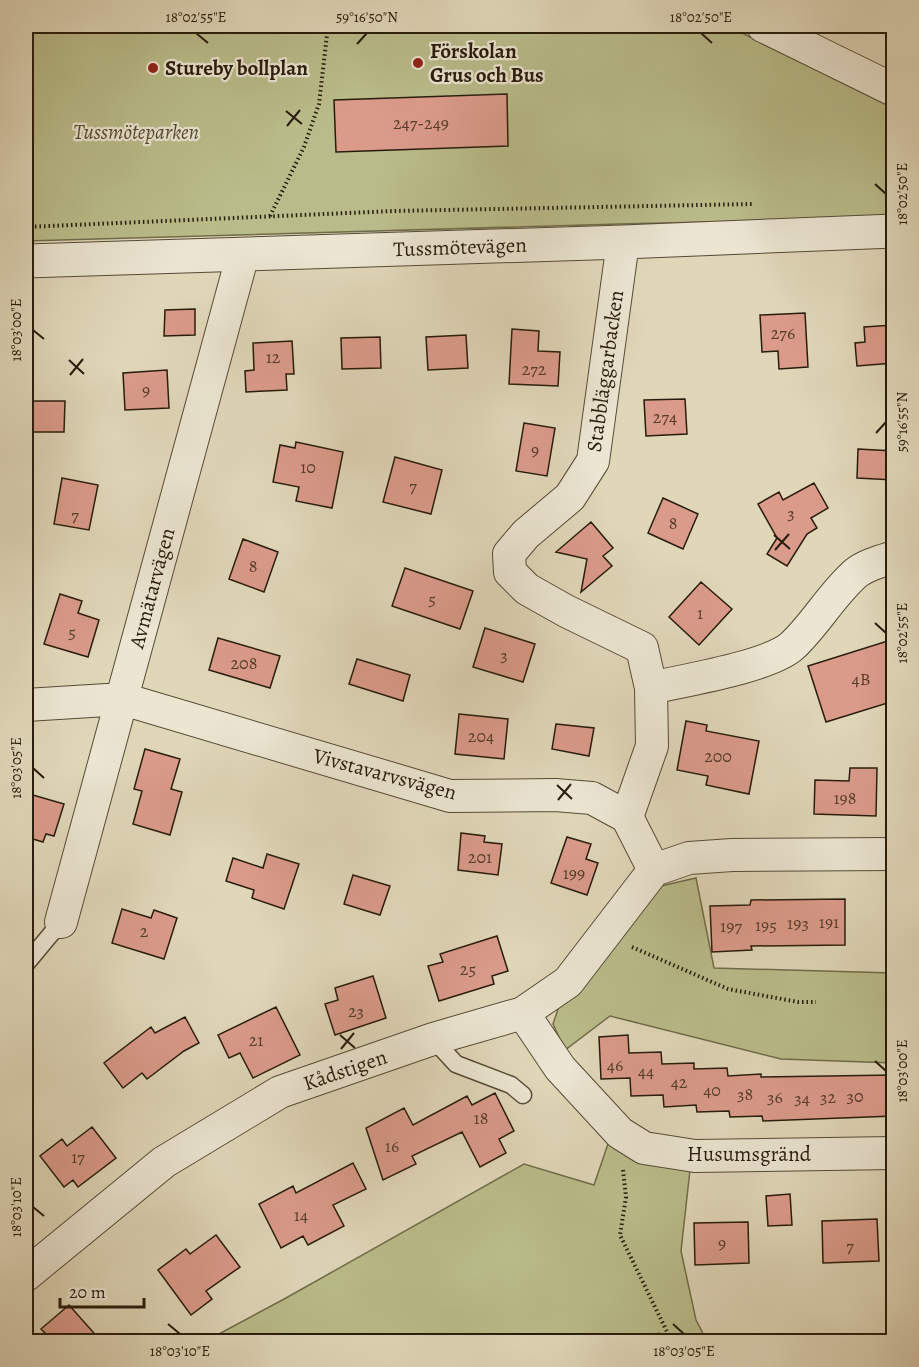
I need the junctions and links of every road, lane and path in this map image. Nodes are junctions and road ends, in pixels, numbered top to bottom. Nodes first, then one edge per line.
1 (328, 26) edge
2 (763, 26) edge
3 (894, 90) edge
4 (753, 204) dead end
5 (270, 216) junction
6 (26, 227) edge
7 (894, 231) edge
8 (623, 242) junction
9 (243, 254) junction
10 (26, 261) edge
11 (894, 557) edge
12 (651, 688) junction
13 (123, 699) junction
14 (26, 705) edge
15 (627, 816) junction
16 (894, 854) edge
17 (654, 870) junction
18 (61, 922) joint
19 (609, 931) junction
20 (26, 964) edge
21 (816, 1002) dead end
22 (523, 1013) junction
23 (433, 1039) junction
24 (523, 1095) dead end
25 (620, 1133) junction
26 (894, 1153) edge
27 (26, 1275) edge
28 (672, 1341) edge

1 - 5 path
2 - 3 street
4 - 5 path
5 - 6 path
7 - 8 street, Tussmötevägen
8 - 9 street, Tussmötevägen
8 - 12 street, Stabbläggarbacken
9 - 10 street, Tussmötevägen
9 - 13 street, Avmätarvägen
11 - 12 street
12 - 15 street, Stabbläggarbacken
13 - 14 street, Vivstavarvsvägen
13 - 15 street, Vivstavarvsvägen
13 - 18 street, Avmätarvägen
15 - 17 street
16 - 17 street
17 - 19 street, Kådstigen
18 - 20 lane
19 - 21 path
19 - 22 street, Kådstigen
22 - 23 street, Kådstigen
22 - 25 street, Husumsgränd
23 - 24 lane
23 - 27 street, Kådstigen
25 - 26 street, Husumsgränd
25 - 28 path

